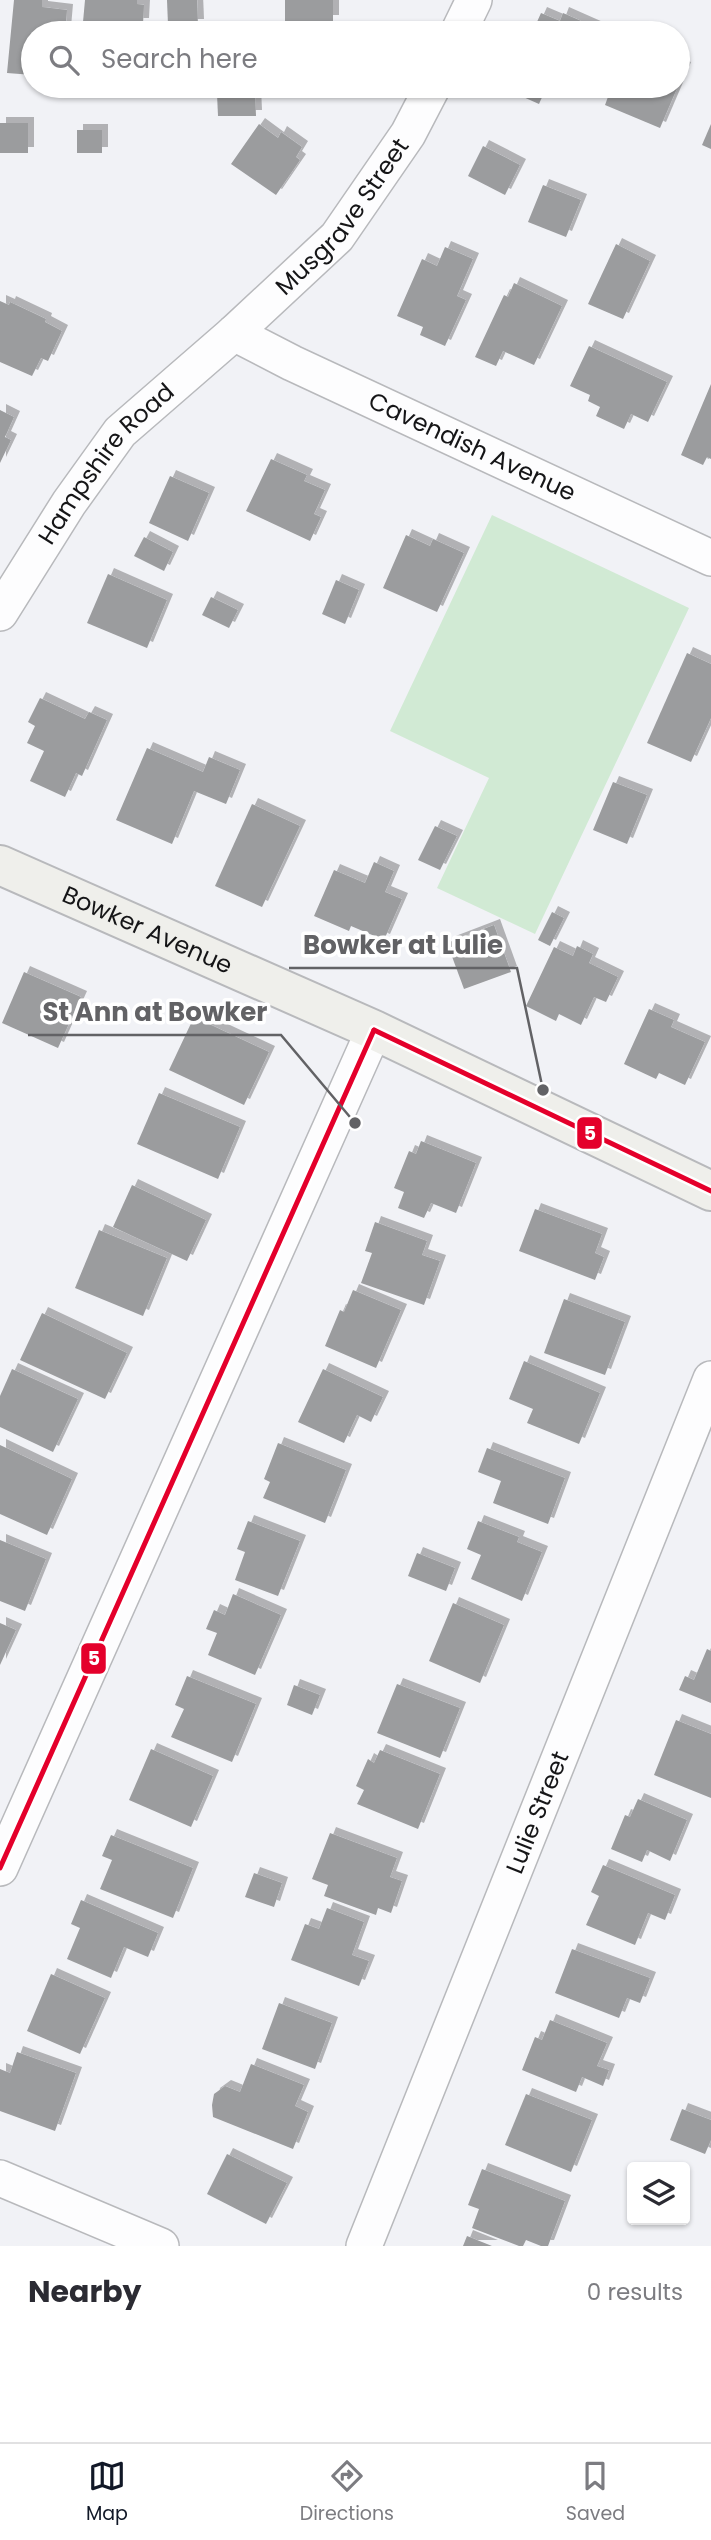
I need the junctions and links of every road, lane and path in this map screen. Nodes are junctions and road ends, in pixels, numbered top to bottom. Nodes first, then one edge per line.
1 (474, 0) edge
2 (464, 21) edge
3 (427, 98) edge
4 (234, 333) junction
5 (711, 558) edge
6 (0, 613) edge
7 (0, 865) edge
8 (374, 1030) junction
9 (711, 1191) edge
10 (711, 1379) edge
11 (0, 1868) edge
12 (0, 2178) edge
13 (161, 2246) edge
14 (364, 2246) edge

1 - 2 street
3 - 4 street, Musgrave Street
4 - 5 street, Cavendish Avenue
4 - 6 street, Hampshire Road
7 - 8 street, Bowker Avenue
8 - 9 street, Bowker Avenue
8 - 11 street
10 - 14 street, Lulie Street
12 - 13 street

